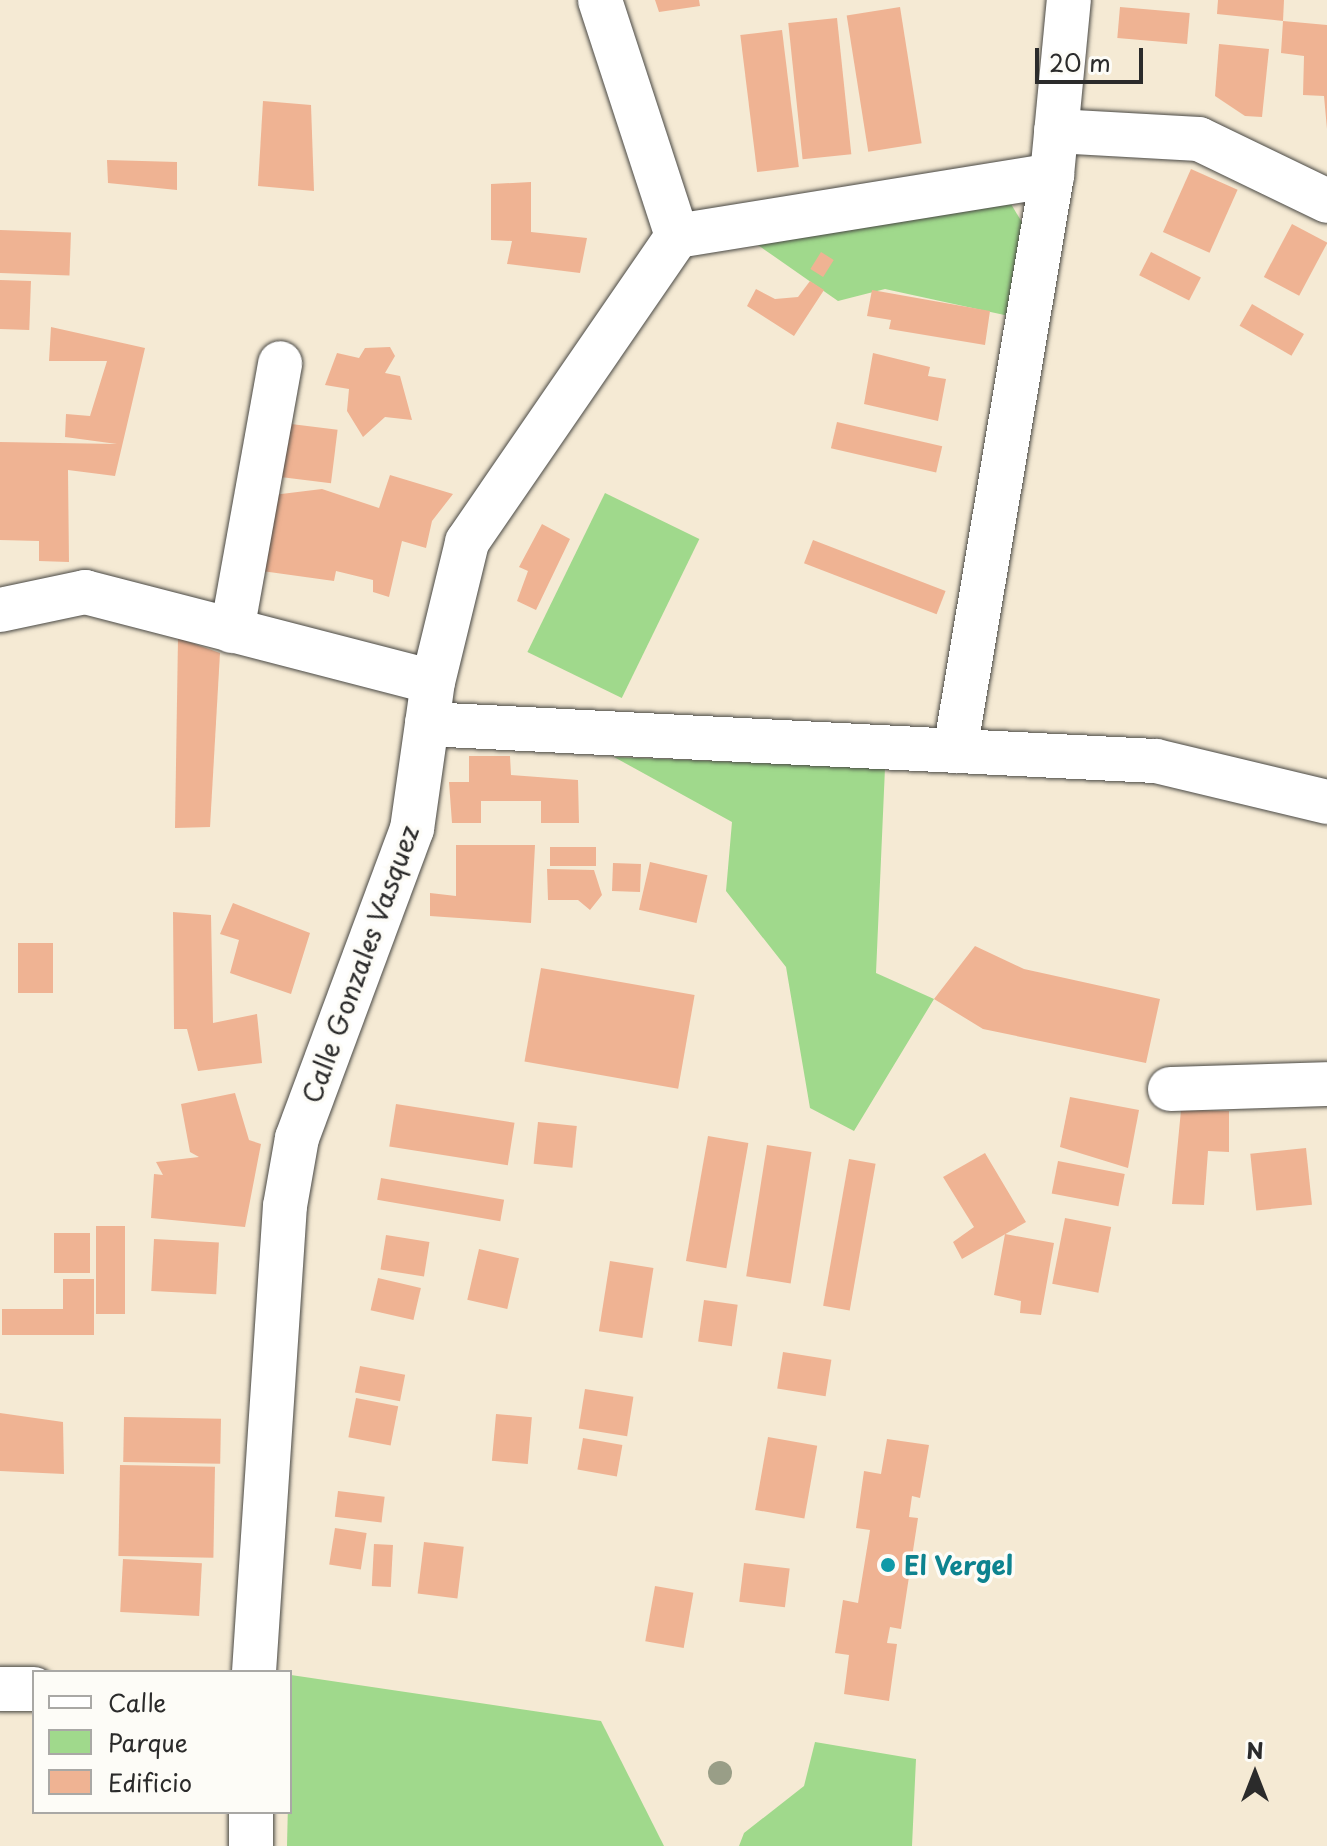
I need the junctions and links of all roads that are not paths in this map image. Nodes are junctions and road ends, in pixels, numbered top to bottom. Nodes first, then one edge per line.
1 (600, 0) edge
2 (1069, 0) edge
3 (1056, 131) junction
4 (1052, 175) junction
5 (1327, 201) edge
6 (677, 236) junction
7 (280, 363) dead end
8 (0, 610) edge
9 (232, 631) junction
10 (430, 703) junction
11 (955, 751) junction
12 (1327, 802) edge
13 (1327, 1084) edge
14 (1170, 1089) dead end
15 (254, 1670) edge
16 (0, 1689) edge
17 (32, 1689) edge
18 (251, 1814) edge
19 (251, 1846) edge

1 - 6 street
2 - 3 street
3 - 4 street
3 - 5 street
4 - 6 street
4 - 11 street
6 - 10 street, Calle Gonzales Vasquez
7 - 9 street
8 - 9 street
9 - 10 street
10 - 11 street
10 - 15 street, Calle Gonzales Vasquez
11 - 12 street
13 - 14 street
16 - 17 street
18 - 19 street

